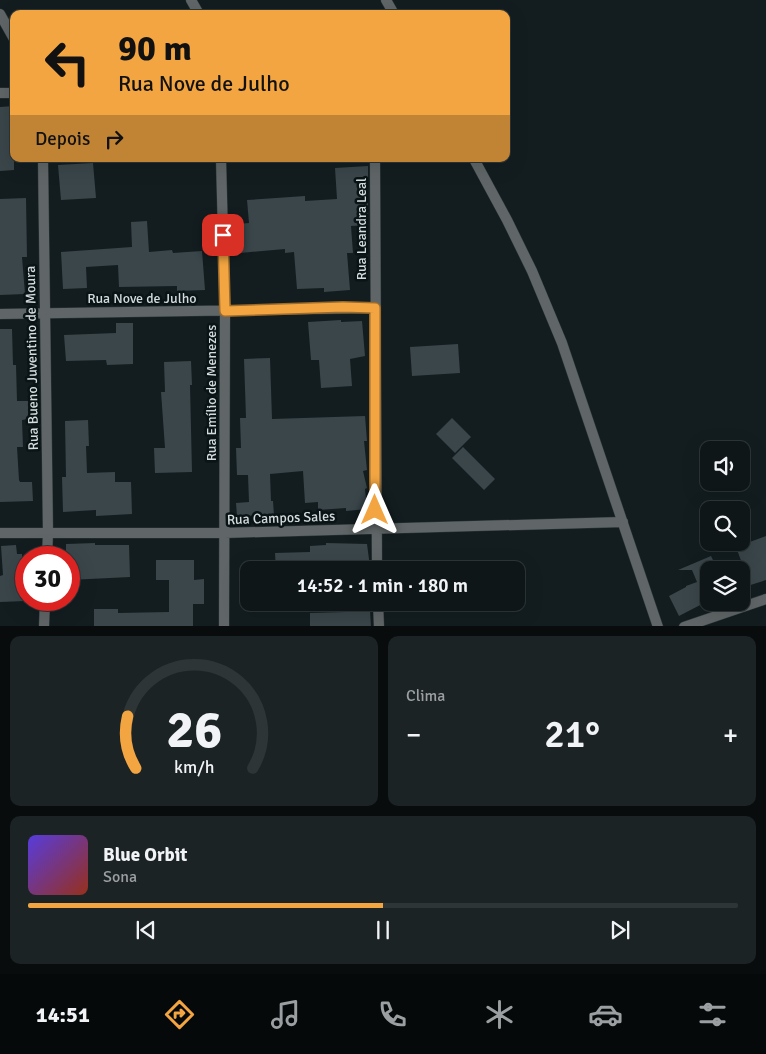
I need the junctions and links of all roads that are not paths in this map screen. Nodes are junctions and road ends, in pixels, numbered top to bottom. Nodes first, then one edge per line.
1 (0, 14) edge
2 (10, 32) edge
3 (43, 162) edge
4 (220, 162) edge
5 (375, 162) edge
6 (476, 162) edge
7 (375, 308) junction
8 (225, 311) junction
9 (44, 313) junction
10 (0, 314) edge
11 (623, 522) junction
12 (375, 529) junction
13 (0, 533) edge
14 (48, 533) junction
15 (224, 533) junction
16 (47, 546) edge
17 (377, 561) edge
18 (766, 599) edge
19 (45, 611) edge
20 (378, 611) edge
21 (44, 626) edge
22 (224, 626) edge
23 (378, 626) edge
24 (658, 626) edge
25 (684, 626) edge

1 - 2 street
3 - 9 street, Rua Bueno Juventino de Moura
4 - 8 street, Rua Emílio de Menezes
5 - 7 street, Rua Leandra Leal
6 - 11 street
7 - 8 street, Rua Nove de Julho
7 - 12 street, Rua Leandra Leal
8 - 9 street, Rua Nove de Julho
8 - 15 street, Rua Emílio de Menezes
9 - 10 street, Rua Nove de Julho
9 - 14 street, Rua Bueno Juventino de Moura
11 - 12 street, Rua Campos Sales
11 - 24 street
12 - 15 street, Rua Campos Sales
12 - 17 street, Rua Leandra Leal
13 - 14 street, Rua Campos Sales
14 - 15 street, Rua Campos Sales
14 - 16 street, Rua Bueno Juventino de Moura
15 - 22 street, Rua Emílio de Menezes
18 - 25 street
19 - 21 street
20 - 23 street

